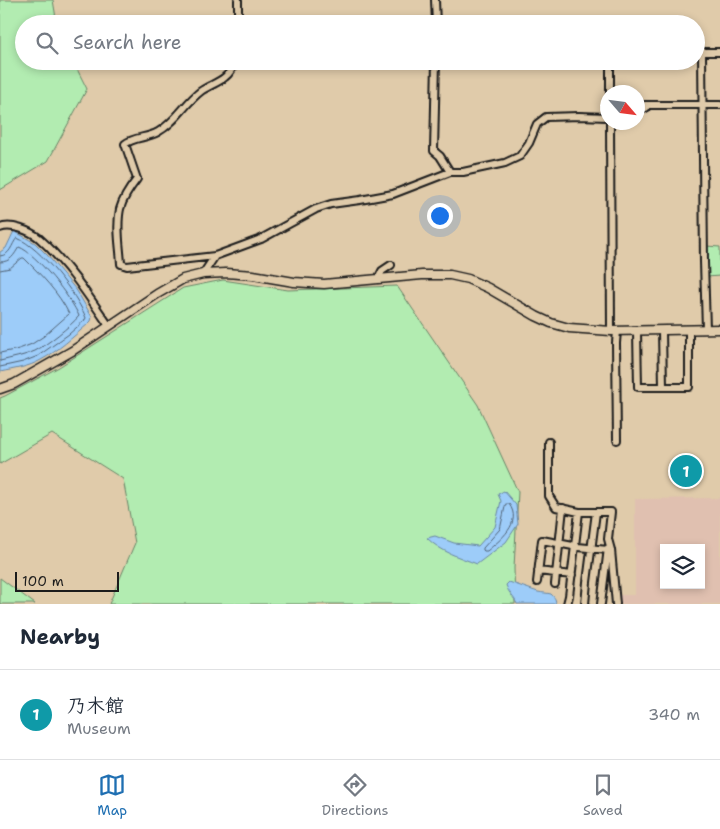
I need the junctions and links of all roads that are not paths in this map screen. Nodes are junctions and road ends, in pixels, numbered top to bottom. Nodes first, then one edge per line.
1 (238, 0) edge
2 (435, 0) edge
3 (238, 15) edge
4 (436, 15) edge
5 (705, 52) edge
6 (720, 52) edge
7 (232, 70) edge
8 (436, 70) edge
9 (610, 70) edge
10 (700, 70) edge
11 (610, 85) edge
12 (702, 105) junction
13 (720, 105) edge
14 (646, 108) dead end
15 (600, 117) edge
16 (610, 130) edge
17 (450, 172) junction
18 (0, 228) edge
19 (215, 256) junction
20 (391, 265) dead end
21 (203, 274) junction
22 (378, 279) junction
23 (109, 326) junction
24 (706, 329) junction
25 (720, 329) edge
26 (662, 330) junction
27 (689, 330) junction
28 (614, 331) junction
29 (636, 331) junction
30 (663, 387) junction
31 (0, 389) edge
32 (617, 440) dead end
33 (549, 442) dead end
34 (563, 508) junction
35 (579, 512) junction
36 (596, 512) junction
37 (559, 543) junction
38 (575, 546) junction
39 (609, 546) junction
40 (592, 548) junction
41 (538, 571) junction
42 (556, 573) junction
43 (572, 575) junction
44 (537, 582) dead end
45 (555, 584) dead end
46 (567, 604) edge
47 (585, 604) edge
48 (601, 604) edge
49 (616, 604) edge

1 - 3 street
2 - 4 street
5 - 6 street
7 - 19 street
8 - 17 street
9 - 11 street
10 - 12 street
12 - 13 street
12 - 14 street
12 - 24 street
15 - 17 street
16 - 28 street
17 - 19 street
18 - 23 street
19 - 21 street
20 - 22 street
21 - 22 street
21 - 23 street
22 - 28 street
23 - 31 street
24 - 25 street
24 - 27 street
26 - 27 street
26 - 29 street
26 - 30 street
27 - 30 street
28 - 29 street
28 - 32 street
29 - 30 street
33 - 34 street
34 - 35 street
34 - 37 street
35 - 36 street
35 - 38 street
36 - 39 street
36 - 40 street
37 - 38 street
37 - 41 street
37 - 42 street
38 - 40 street
38 - 43 street
39 - 40 street
39 - 48 street
39 - 49 street
40 - 47 street
41 - 42 street
41 - 44 street
42 - 43 street
42 - 45 street
43 - 46 street

